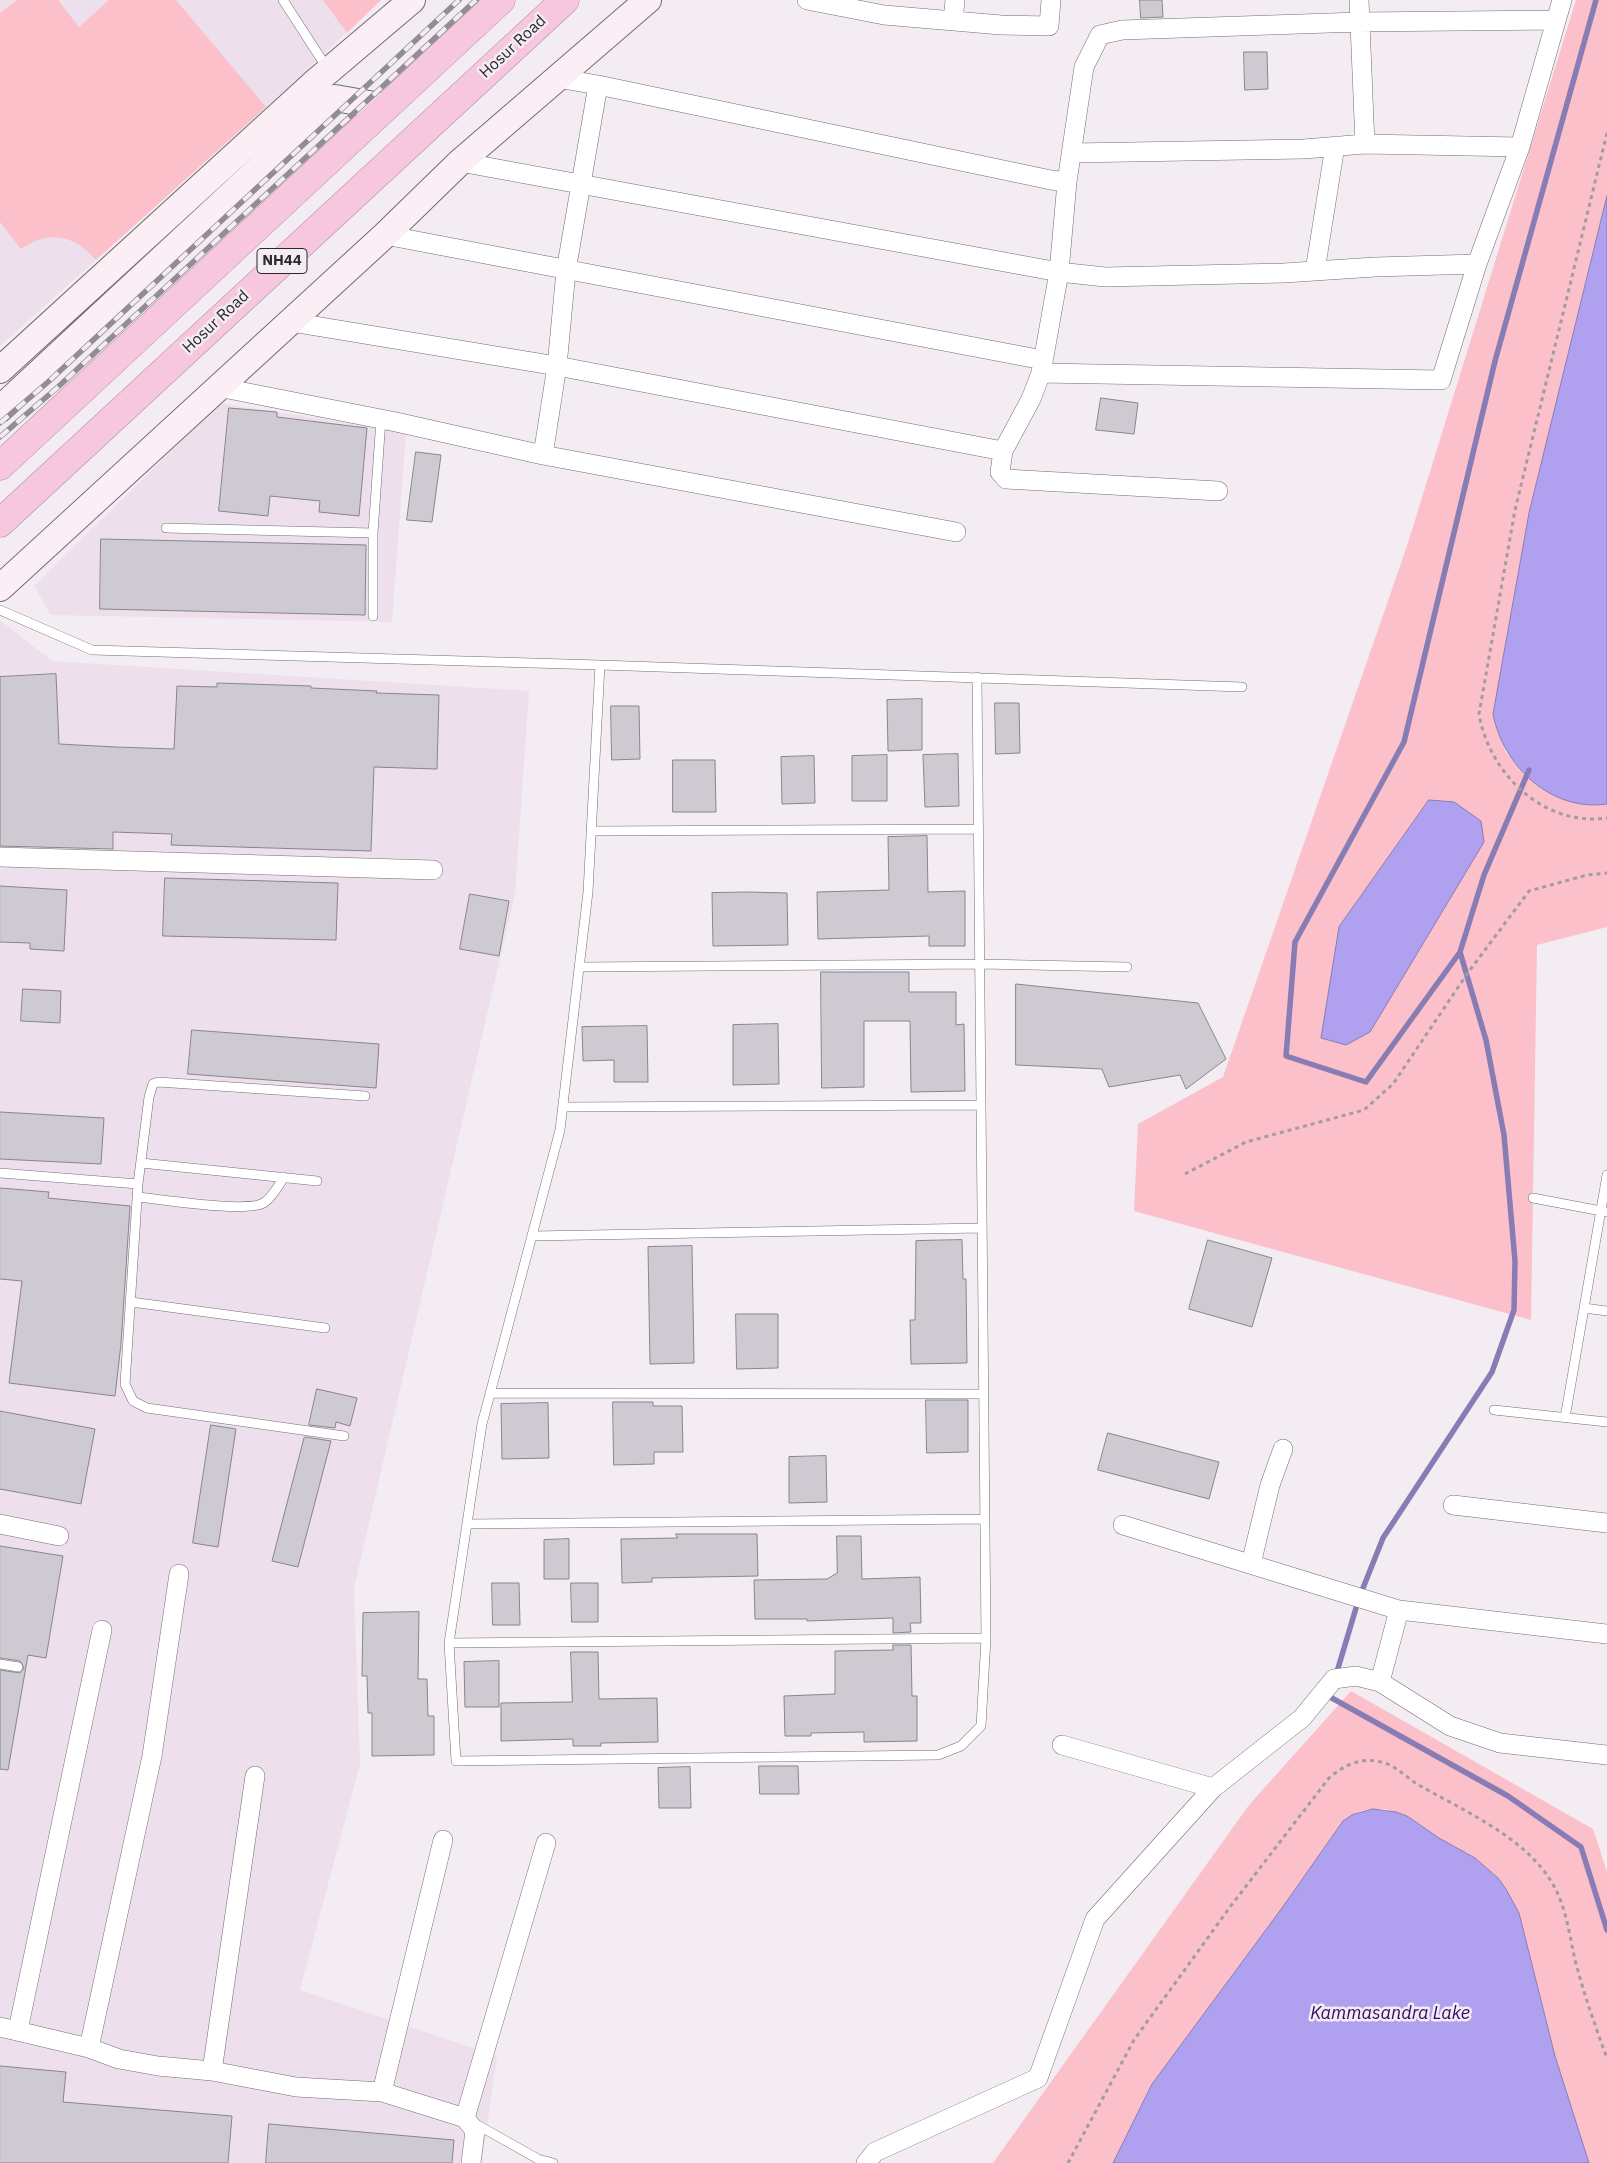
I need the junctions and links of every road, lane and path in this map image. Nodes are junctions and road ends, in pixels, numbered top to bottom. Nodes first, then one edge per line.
1 (283, 0) edge
2 (412, 0) edge
3 (501, 0) edge
4 (565, 0) edge
5 (648, 0) edge
6 (807, 0) edge
7 (955, 0) edge
8 (1051, 0) edge
9 (1359, 0) edge
10 (1562, 0) edge
11 (1556, 20) junction
12 (953, 21) junction
13 (1359, 22) junction
14 (329, 71) junction
15 (557, 78) junction
16 (598, 85) junction
17 (386, 107) junction
18 (1607, 133) edge
19 (1365, 144) junction
20 (1335, 146) junction
21 (1520, 147) junction
22 (1072, 152) junction
23 (460, 162) junction
24 (1068, 182) junction
25 (581, 185) junction
26 (386, 235) junction
27 (1477, 264) junction
28 (566, 271) junction
29 (1315, 271) junction
30 (1059, 272) junction
31 (291, 322) junction
32 (3, 362) edge
33 (557, 366) junction
34 (1042, 367) junction
35 (218, 387) junction
36 (0, 409) edge
37 (381, 419) junction
38 (1003, 451) junction
39 (543, 455) junction
40 (0, 466) edge
41 (1218, 491) dead end
42 (0, 523) edge
43 (166, 528) dead end
44 (956, 532) dead end
45 (373, 533) junction
46 (0, 588) edge
47 (0, 610) edge
48 (373, 616) dead end
49 (600, 665) junction
50 (977, 677) junction
51 (1242, 687) dead end
52 (1607, 818) edge
53 (979, 829) junction
54 (592, 831) junction
55 (0, 856) edge
56 (433, 870) dead end
57 (1607, 873) edge
58 (980, 964) junction
59 (580, 967) junction
60 (1127, 967) dead end
61 (365, 1096) dead end
62 (982, 1105) junction
63 (563, 1107) junction
64 (141, 1163) junction
65 (0, 1173) edge
66 (1185, 1174) dead end
67 (1607, 1175) edge
68 (284, 1177) junction
69 (317, 1181) dead end
70 (138, 1184) junction
71 (138, 1197) junction
72 (1533, 1198) dead end
73 (1604, 1211) edge
74 (982, 1228) junction
75 (532, 1236) junction
76 (131, 1302) junction
77 (1584, 1308) junction
78 (1607, 1311) edge
79 (325, 1328) dead end
80 (490, 1392) junction
81 (984, 1394) junction
82 (1494, 1410) dead end
83 (1565, 1418) junction
84 (1607, 1422) edge
85 (344, 1436) dead end
86 (1283, 1449) dead end
87 (1453, 1505) dead end
88 (985, 1519) junction
89 (1607, 1523) edge
90 (0, 1524) edge
91 (467, 1524) junction
92 (1123, 1525) dead end
93 (58, 1536) dead end
94 (1250, 1564) junction
95 (180, 1574) dead end
96 (1399, 1610) junction
97 (102, 1630) dead end
98 (1607, 1634) edge
99 (986, 1638) junction
100 (449, 1643) junction
101 (0, 1664) edge
102 (18, 1667) dead end
103 (1380, 1682) junction
104 (1062, 1745) dead end
105 (1607, 1755) edge
106 (255, 1776) dead end
107 (1213, 1788) junction
108 (443, 1840) dead end
109 (546, 1843) dead end
110 (0, 2026) edge
111 (18, 2030) junction
112 (89, 2048) junction
113 (1607, 2058) edge
114 (212, 2071) junction
115 (382, 2092) junction
116 (465, 2118) junction
117 (471, 2163) edge
118 (553, 2163) edge
119 (866, 2163) edge
120 (1068, 2163) edge

1 - 14 lane
2 - 14 street
3 - 17 highway, NH44
4 - 42 highway, Hosur Road / NH44
5 - 15 street
6 - 12 street
7 - 12 street
8 - 12 street
9 - 13 street
10 - 11 street
11 - 13 street
11 - 21 street
13 - 19 street
13 - 22 street
14 - 32 street
15 - 16 street
15 - 23 street
16 - 24 street
16 - 25 street
17 - 36 street
17 - 40 highway, NH44
18 - 52 path
19 - 20 street
19 - 21 street
20 - 22 street
20 - 29 street
21 - 27 street
22 - 24 street
23 - 25 street
23 - 26 street
24 - 30 street
25 - 28 street
25 - 30 street
26 - 28 street
26 - 31 street
27 - 29 street
27 - 34 street
28 - 33 street
28 - 34 street
29 - 30 street
30 - 34 street
31 - 33 street
31 - 35 street
33 - 38 street
33 - 39 street
34 - 38 street
35 - 37 street
35 - 46 street
37 - 39 street
37 - 45 lane
38 - 41 street
39 - 44 street
43 - 45 lane
45 - 48 lane
47 - 49 lane
49 - 50 lane
49 - 54 lane
50 - 51 lane
50 - 53 lane
53 - 54 lane
53 - 58 lane
54 - 59 lane
55 - 56 street
57 - 66 path
58 - 59 lane
58 - 60 lane
58 - 62 lane
59 - 63 lane
61 - 64 lane
62 - 63 lane
62 - 74 lane
63 - 75 lane
64 - 68 lane
64 - 70 lane
65 - 70 lane
67 - 73 lane
68 - 69 lane
68 - 71 lane
70 - 71 lane
71 - 76 lane
72 - 73 lane
73 - 77 lane
74 - 75 lane
74 - 81 lane
75 - 80 lane
76 - 79 lane
76 - 85 lane
77 - 78 lane
77 - 83 lane
80 - 81 lane
80 - 91 lane
81 - 88 lane
82 - 83 lane
83 - 84 lane
86 - 94 street
87 - 89 street
88 - 91 lane
88 - 99 lane
90 - 93 street
91 - 100 lane
92 - 94 street
94 - 96 street
95 - 112 street
96 - 98 street
96 - 103 street
97 - 111 street
99 - 100 lane
99 - 100 lane
101 - 102 lane
103 - 105 street
103 - 107 street
104 - 107 street
106 - 114 street
107 - 119 street
108 - 115 street
109 - 116 street
110 - 111 street
111 - 112 street
112 - 114 street
113 - 120 path
114 - 115 street
115 - 116 street
116 - 117 street
116 - 118 lane

